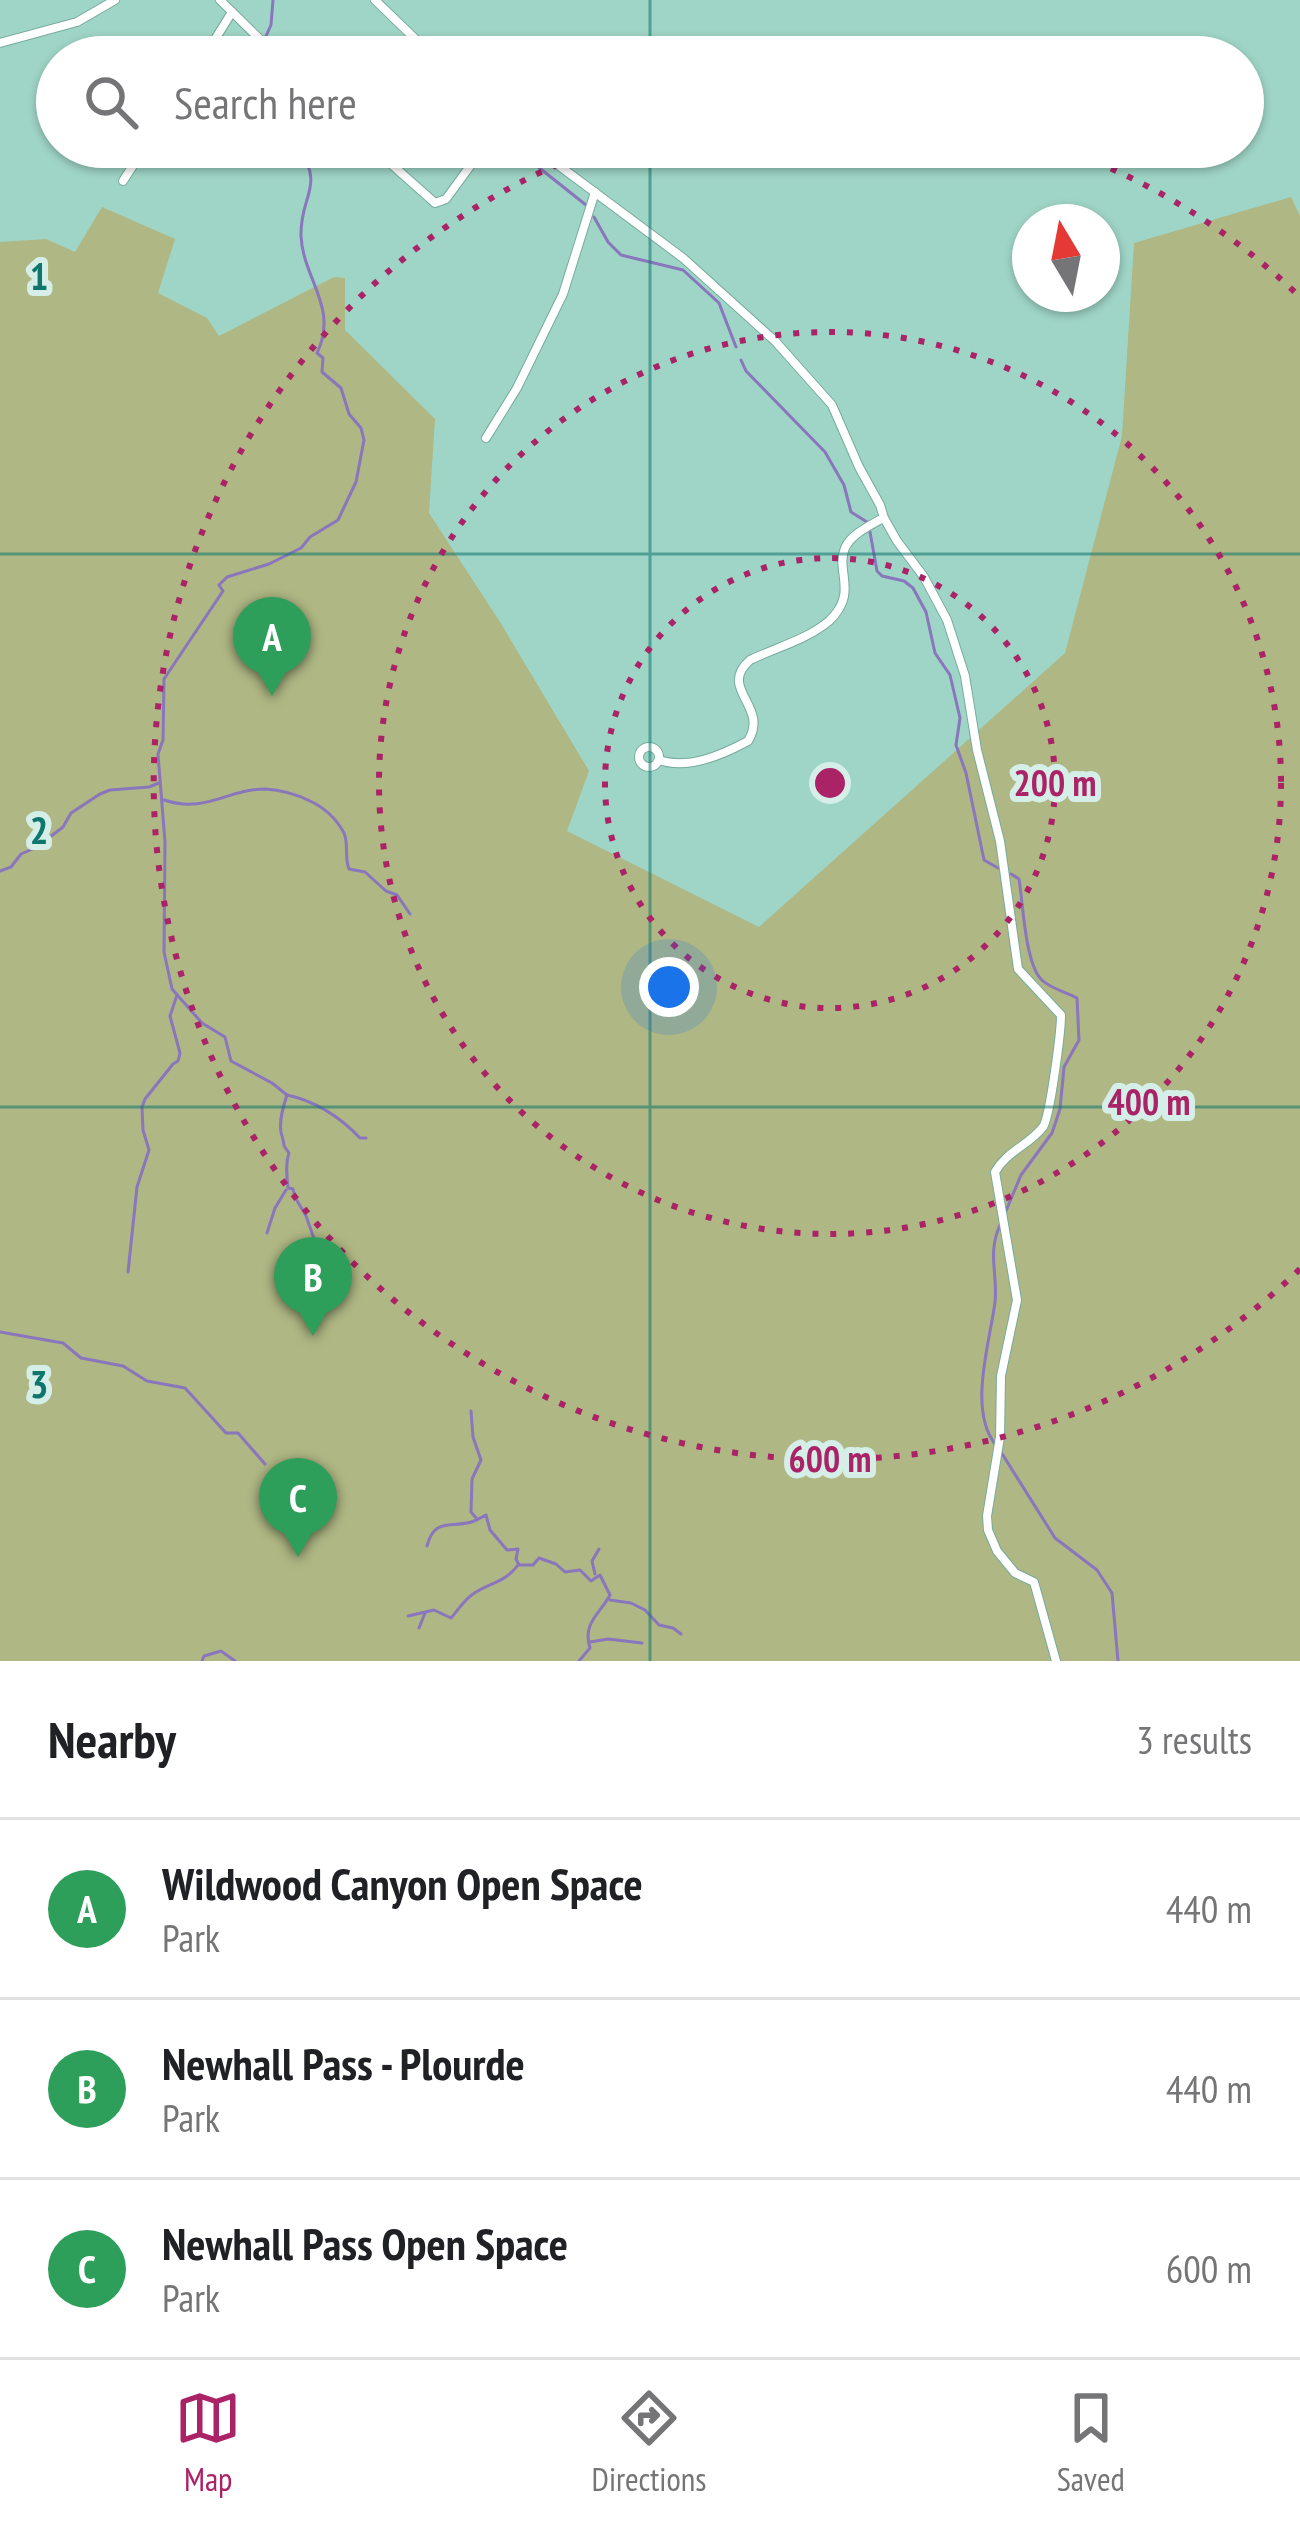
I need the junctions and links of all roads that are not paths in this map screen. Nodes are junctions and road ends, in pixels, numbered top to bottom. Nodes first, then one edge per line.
1 (115, 0) edge
2 (220, 0) edge
3 (375, 0) edge
4 (232, 12) junction
5 (217, 36) edge
6 (257, 36) edge
7 (412, 36) edge
8 (0, 43) edge
9 (131, 168) edge
10 (396, 168) edge
11 (468, 168) edge
12 (562, 168) edge
13 (123, 181) dead end
14 (595, 192) junction
15 (486, 438) dead end
16 (884, 518) junction
17 (659, 760) dead end
18 (1056, 1661) edge

1 - 8 street
2 - 4 street
3 - 7 street
4 - 5 street
4 - 6 street
9 - 13 street
10 - 11 street
12 - 14 street
14 - 15 street
14 - 16 street
16 - 17 street
16 - 18 street

